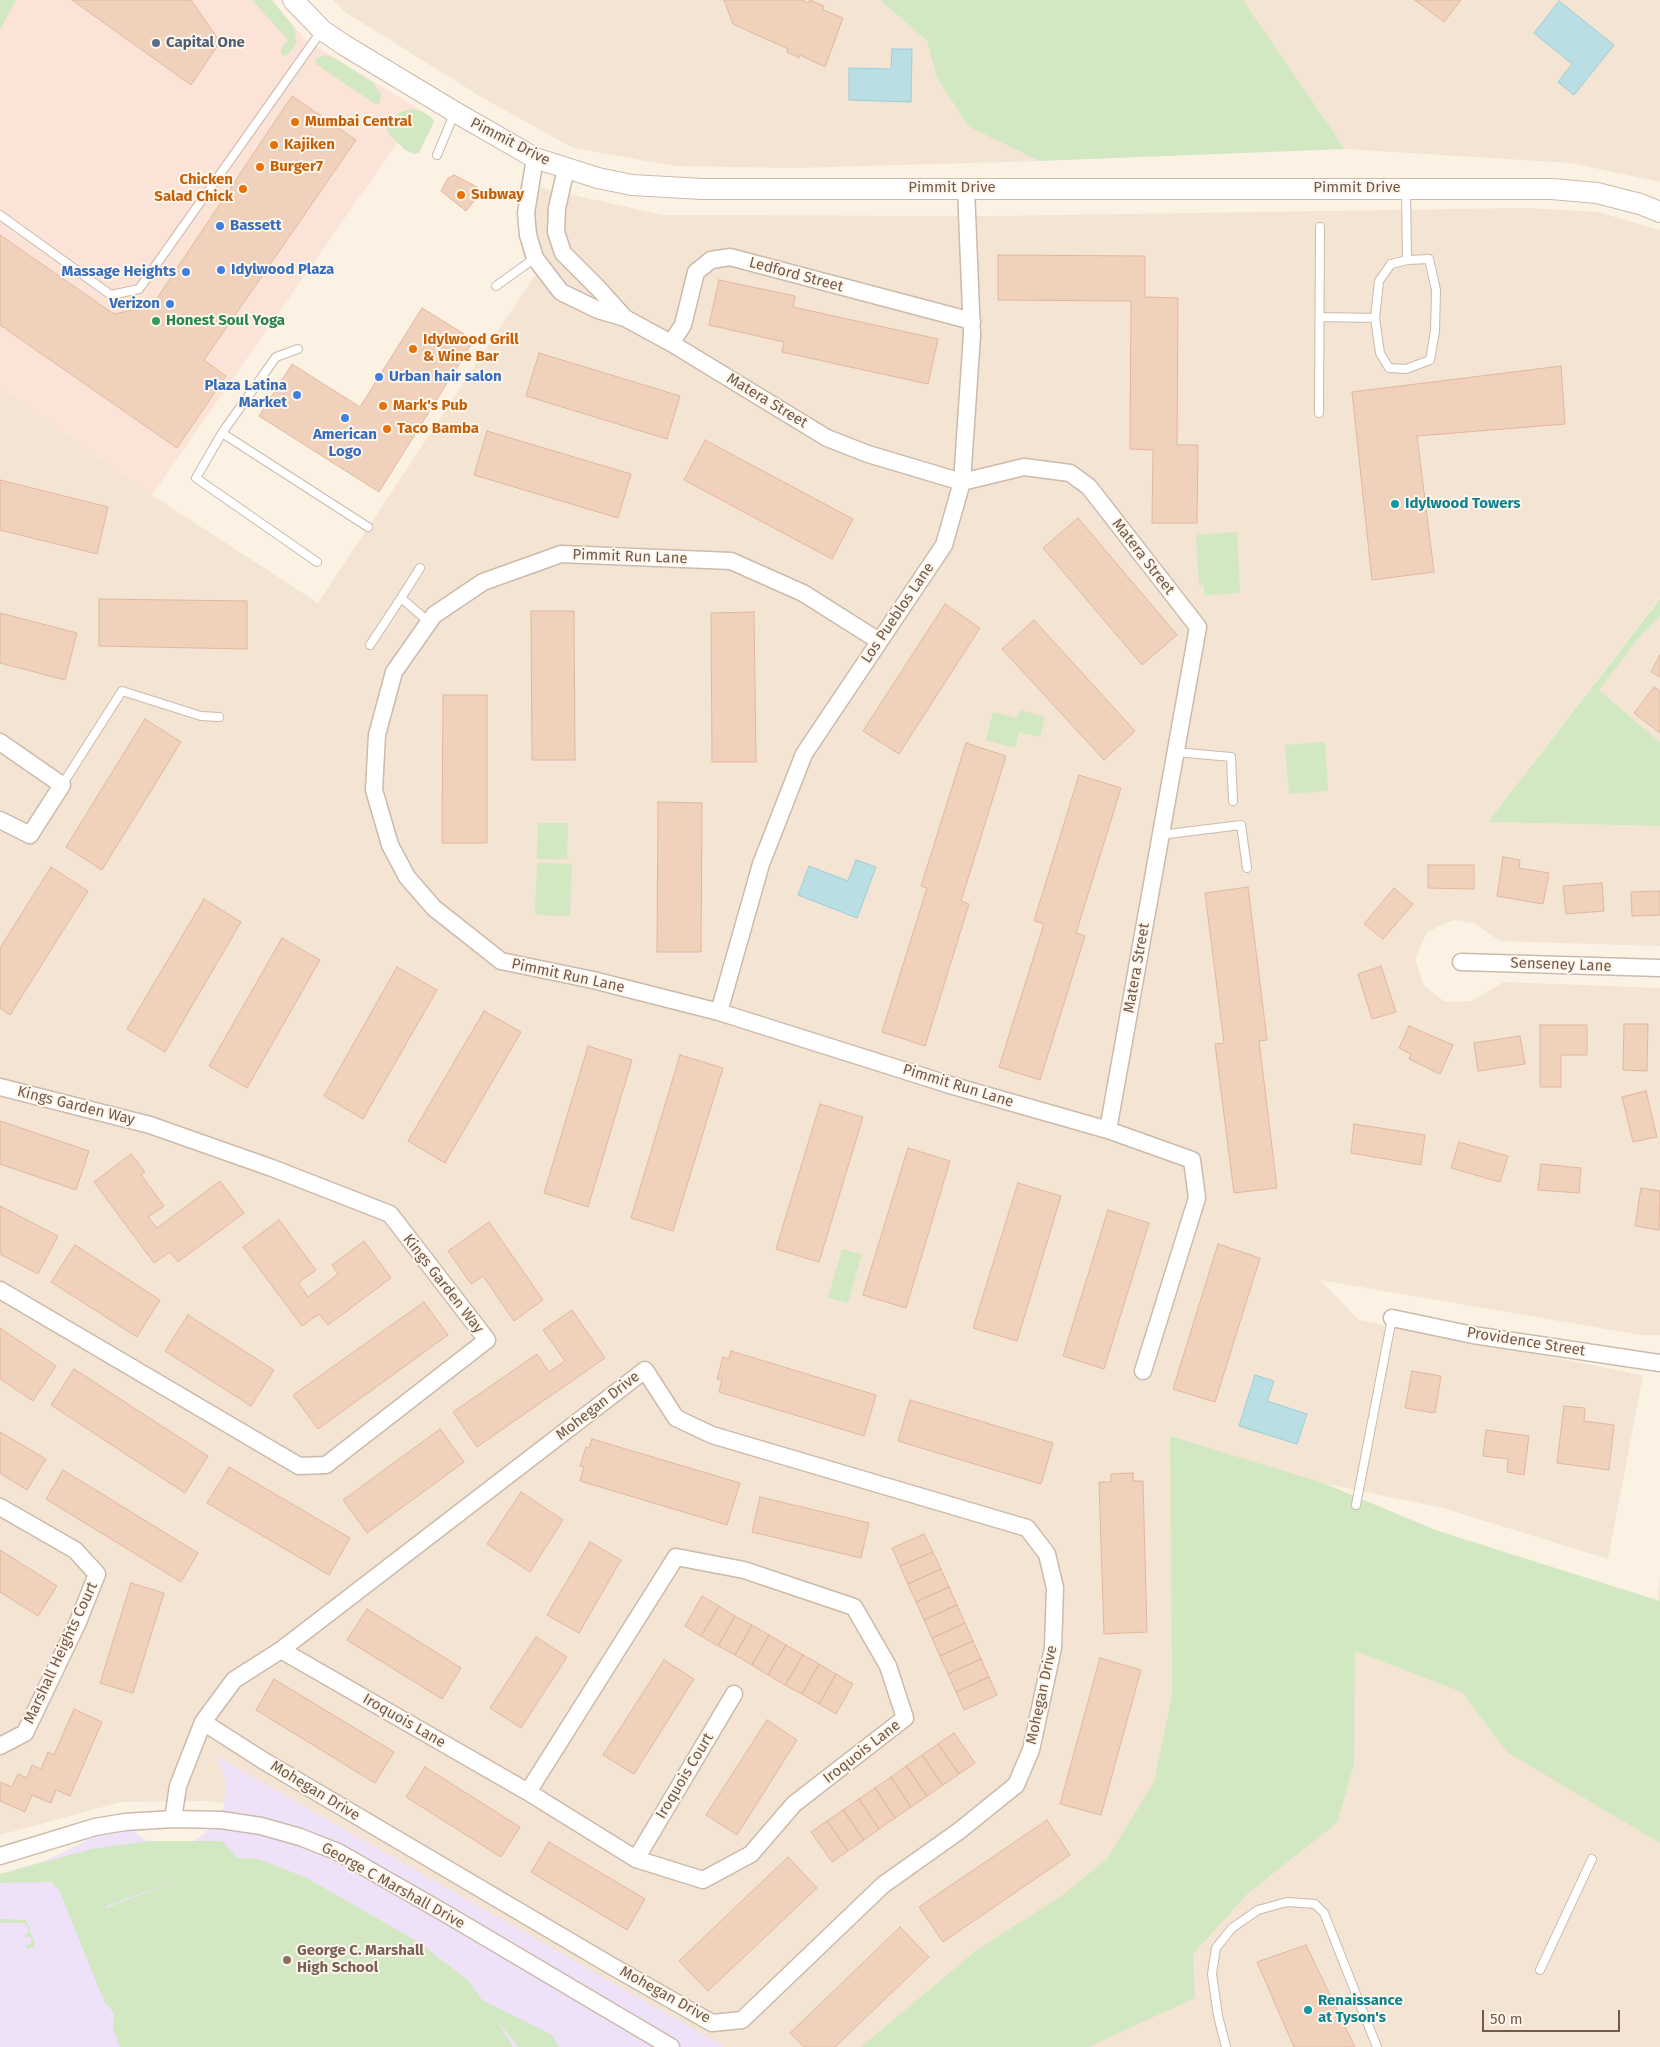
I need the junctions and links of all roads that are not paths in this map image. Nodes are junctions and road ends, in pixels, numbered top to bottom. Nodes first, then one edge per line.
1 (293, 0) edge
2 (322, 30) junction
3 (455, 112) junction
4 (437, 155) dead end
5 (535, 158) junction
6 (566, 169) junction
7 (966, 188) junction
8 (1406, 188) junction
9 (1660, 212) edge
10 (0, 215) edge
11 (1320, 227) dead end
12 (535, 258) junction
13 (1407, 260) junction
14 (496, 286) dead end
15 (1320, 317) junction
16 (625, 318) junction
17 (1375, 318) junction
18 (972, 322) junction
19 (671, 343) junction
20 (298, 349) dead end
21 (1319, 413) dead end
22 (222, 433) junction
23 (962, 482) junction
24 (368, 527) dead end
25 (317, 562) dead end
26 (420, 568) dead end
27 (401, 598) junction
28 (429, 622) junction
29 (879, 640) junction
30 (370, 645) dead end
31 (219, 716) dead end
32 (0, 742) edge
33 (1175, 752) junction
34 (62, 785) junction
35 (1233, 801) dead end
36 (0, 820) edge
37 (1160, 835) junction
38 (1247, 868) dead end
39 (1461, 962) dead end
40 (1660, 968) edge
41 (719, 1012) junction
42 (0, 1087) edge
43 (1108, 1130) junction
44 (0, 1290) edge
45 (1392, 1318) joint
46 (1660, 1363) edge
47 (1143, 1370) dead end
48 (1356, 1505) dead end
49 (0, 1507) edge
50 (281, 1650) junction
51 (734, 1694) dead end
52 (203, 1722) junction
53 (0, 1746) edge
54 (528, 1792) junction
55 (173, 1819) junction
56 (0, 1856) edge
57 (636, 1858) junction
58 (1592, 1859) dead end
59 (1540, 1970) dead end
60 (671, 2047) edge
61 (1226, 2047) edge
62 (1377, 2047) edge

1 - 2 street, Pimmit Drive
2 - 3 street, Pimmit Drive
2 - 10 lane
3 - 4 lane
3 - 5 street, Pimmit Drive
5 - 6 street, Pimmit Drive
5 - 12 street, Matera Street
6 - 7 street, Pimmit Drive
6 - 16 street, Matera Street
7 - 8 street, Pimmit Drive
7 - 18 street, Los Pueblos Lane
8 - 9 street, Pimmit Drive
8 - 13 lane
11 - 15 lane
12 - 14 lane
12 - 16 street, Matera Street
13 - 17 lane
13 - 17 lane
15 - 17 lane
15 - 21 lane
16 - 19 street, Matera Street
18 - 19 street, Ledford Street
18 - 23 street, Los Pueblos Lane
19 - 23 street, Matera Street
20 - 22 lane
22 - 24 lane
22 - 25 lane
23 - 29 street, Los Pueblos Lane
23 - 33 street, Matera Street
26 - 27 lane
27 - 28 lane
27 - 30 lane
28 - 29 street, Pimmit Run Lane
28 - 41 street, Pimmit Run Lane
29 - 41 street, Los Pueblos Lane
31 - 34 lane
32 - 34 street
33 - 35 lane
33 - 37 street, Matera Street
34 - 36 street
37 - 38 lane
37 - 43 street, Matera Street
39 - 40 street, Senseney Lane
41 - 43 street, Pimmit Run Lane
42 - 44 street, Kings Garden Way
43 - 47 street, Pimmit Run Lane
45 - 46 street, Providence Street
45 - 48 lane
49 - 53 street, Marshall Heights Court
50 - 52 street, Mohegan Drive
50 - 52 street, Mohegan Drive
50 - 54 street, Iroquois Lane
51 - 57 street, Iroquois Court
52 - 55 street, Mohegan Drive
54 - 57 street, Iroquois Lane
54 - 57 street, Iroquois Lane
55 - 56 street, George C Marshall Drive
55 - 60 street, George C Marshall Drive
58 - 59 lane
61 - 62 lane

